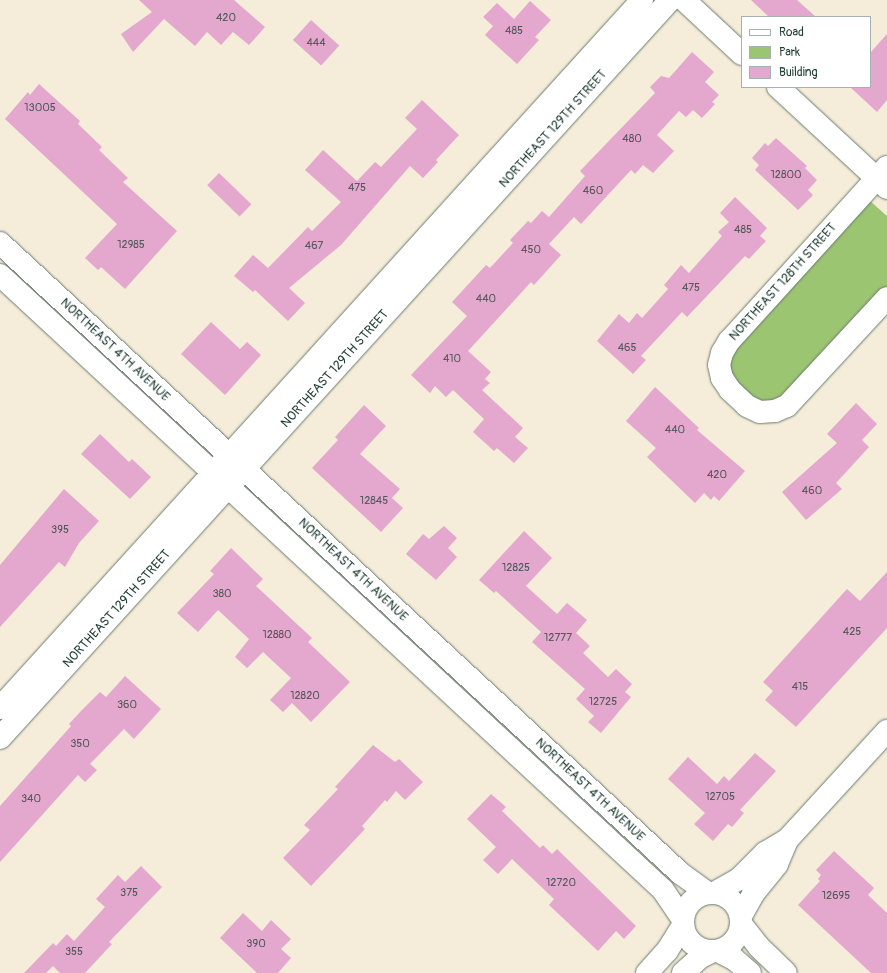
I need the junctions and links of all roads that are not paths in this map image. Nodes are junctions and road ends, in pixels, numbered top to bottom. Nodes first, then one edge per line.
1 (642, 0) edge
2 (670, 0) edge
3 (684, 0) edge
4 (741, 53) edge
5 (779, 88) edge
6 (884, 178) edge
7 (0, 243) edge
8 (0, 275) edge
9 (887, 298) edge
10 (237, 462) junction
11 (222, 479) junction
12 (0, 708) edge
13 (887, 731) edge
14 (0, 738) edge
15 (787, 840) junction
16 (711, 893) junction
17 (741, 920) junction
18 (683, 922) junction
19 (715, 951) junction
20 (647, 973) edge
21 (683, 973) edge
22 (750, 973) edge
23 (786, 973) edge

1 - 10 street, NORTHEAST 129TH STREET
2 - 10 street, NORTHEAST 129TH STREET
3 - 4 street
5 - 6 street
6 - 9 street, NORTHEAST 128TH STREET
7 - 10 street, NORTHEAST 4TH AVENUE
8 - 11 street, NORTHEAST 4TH AVENUE
10 - 11 street, NORTHEAST 129TH STREET
10 - 16 street, NORTHEAST 4TH AVENUE
11 - 12 street, NORTHEAST 129TH STREET
11 - 14 street, NORTHEAST 129TH STREET
11 - 18 street, NORTHEAST 4TH AVENUE
13 - 15 street
15 - 16 street
15 - 17 street
16 - 17 street
16 - 18 street
17 - 19 street
17 - 23 street
18 - 19 street
18 - 20 street
19 - 21 street
19 - 22 street

